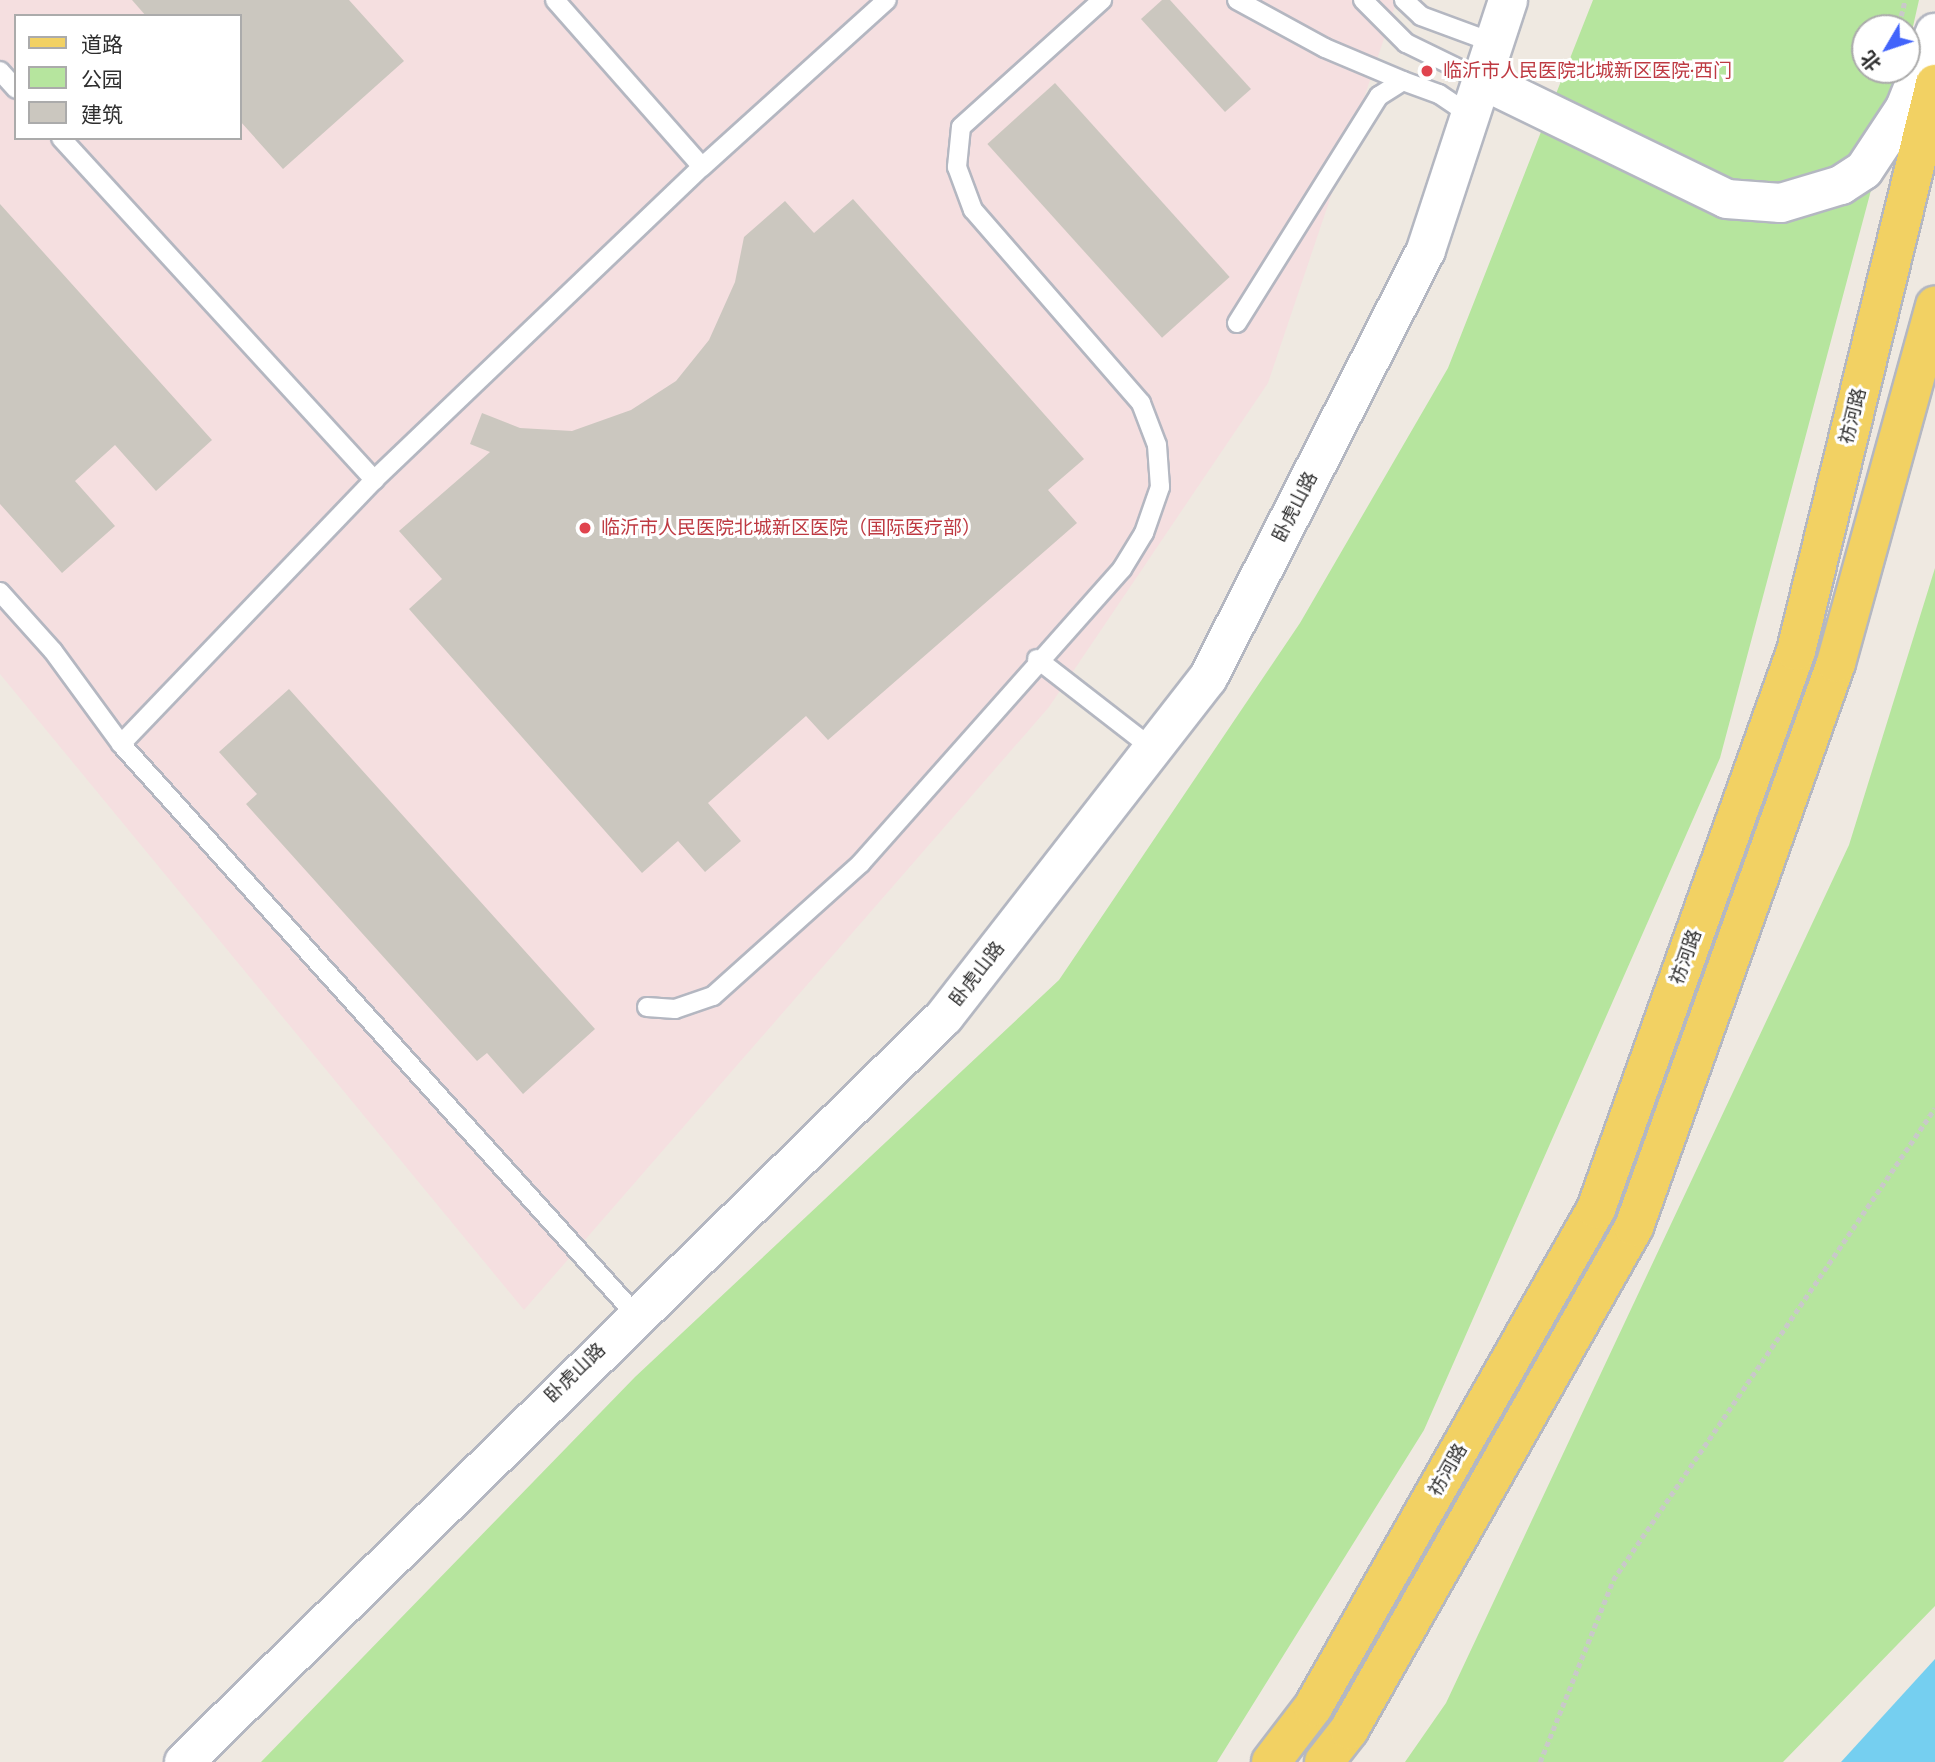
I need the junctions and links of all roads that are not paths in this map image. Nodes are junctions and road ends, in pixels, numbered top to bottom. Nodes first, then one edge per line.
1 (555, 0) edge
2 (887, 0) edge
3 (1102, 0) edge
4 (1237, 0) edge
5 (1363, 0) edge
6 (1404, 0) edge
7 (1508, 0) edge
8 (1935, 33) edge
9 (1494, 43) junction
10 (0, 71) edge
11 (1403, 81) junction
12 (1935, 84) edge
13 (14, 87) edge
14 (1476, 98) junction
15 (63, 140) edge
16 (702, 167) junction
17 (1935, 305) edge
18 (1237, 323) dead end
19 (373, 480) junction
20 (0, 592) edge
21 (1037, 659) junction
22 (121, 744) junction
23 (1153, 749) junction
24 (647, 1007) dead end
25 (636, 1315) junction
26 (184, 1762) edge
27 (1271, 1762) edge
28 (1324, 1762) edge

1 - 16 lane
2 - 16 lane
3 - 21 lane
4 - 11 lane
5 - 14 lane
6 - 9 lane
7 - 9 street, 卧虎山路
8 - 14 street
9 - 14 street, 卧虎山路
10 - 13 lane
11 - 14 lane
11 - 18 lane
12 - 27 main road, 祊河路
14 - 23 street, 卧虎山路
15 - 19 lane
16 - 19 lane
17 - 28 main road
19 - 22 lane
20 - 22 lane
21 - 23 lane
21 - 24 lane
22 - 25 lane
23 - 25 street, 卧虎山路
25 - 26 street, 卧虎山路

